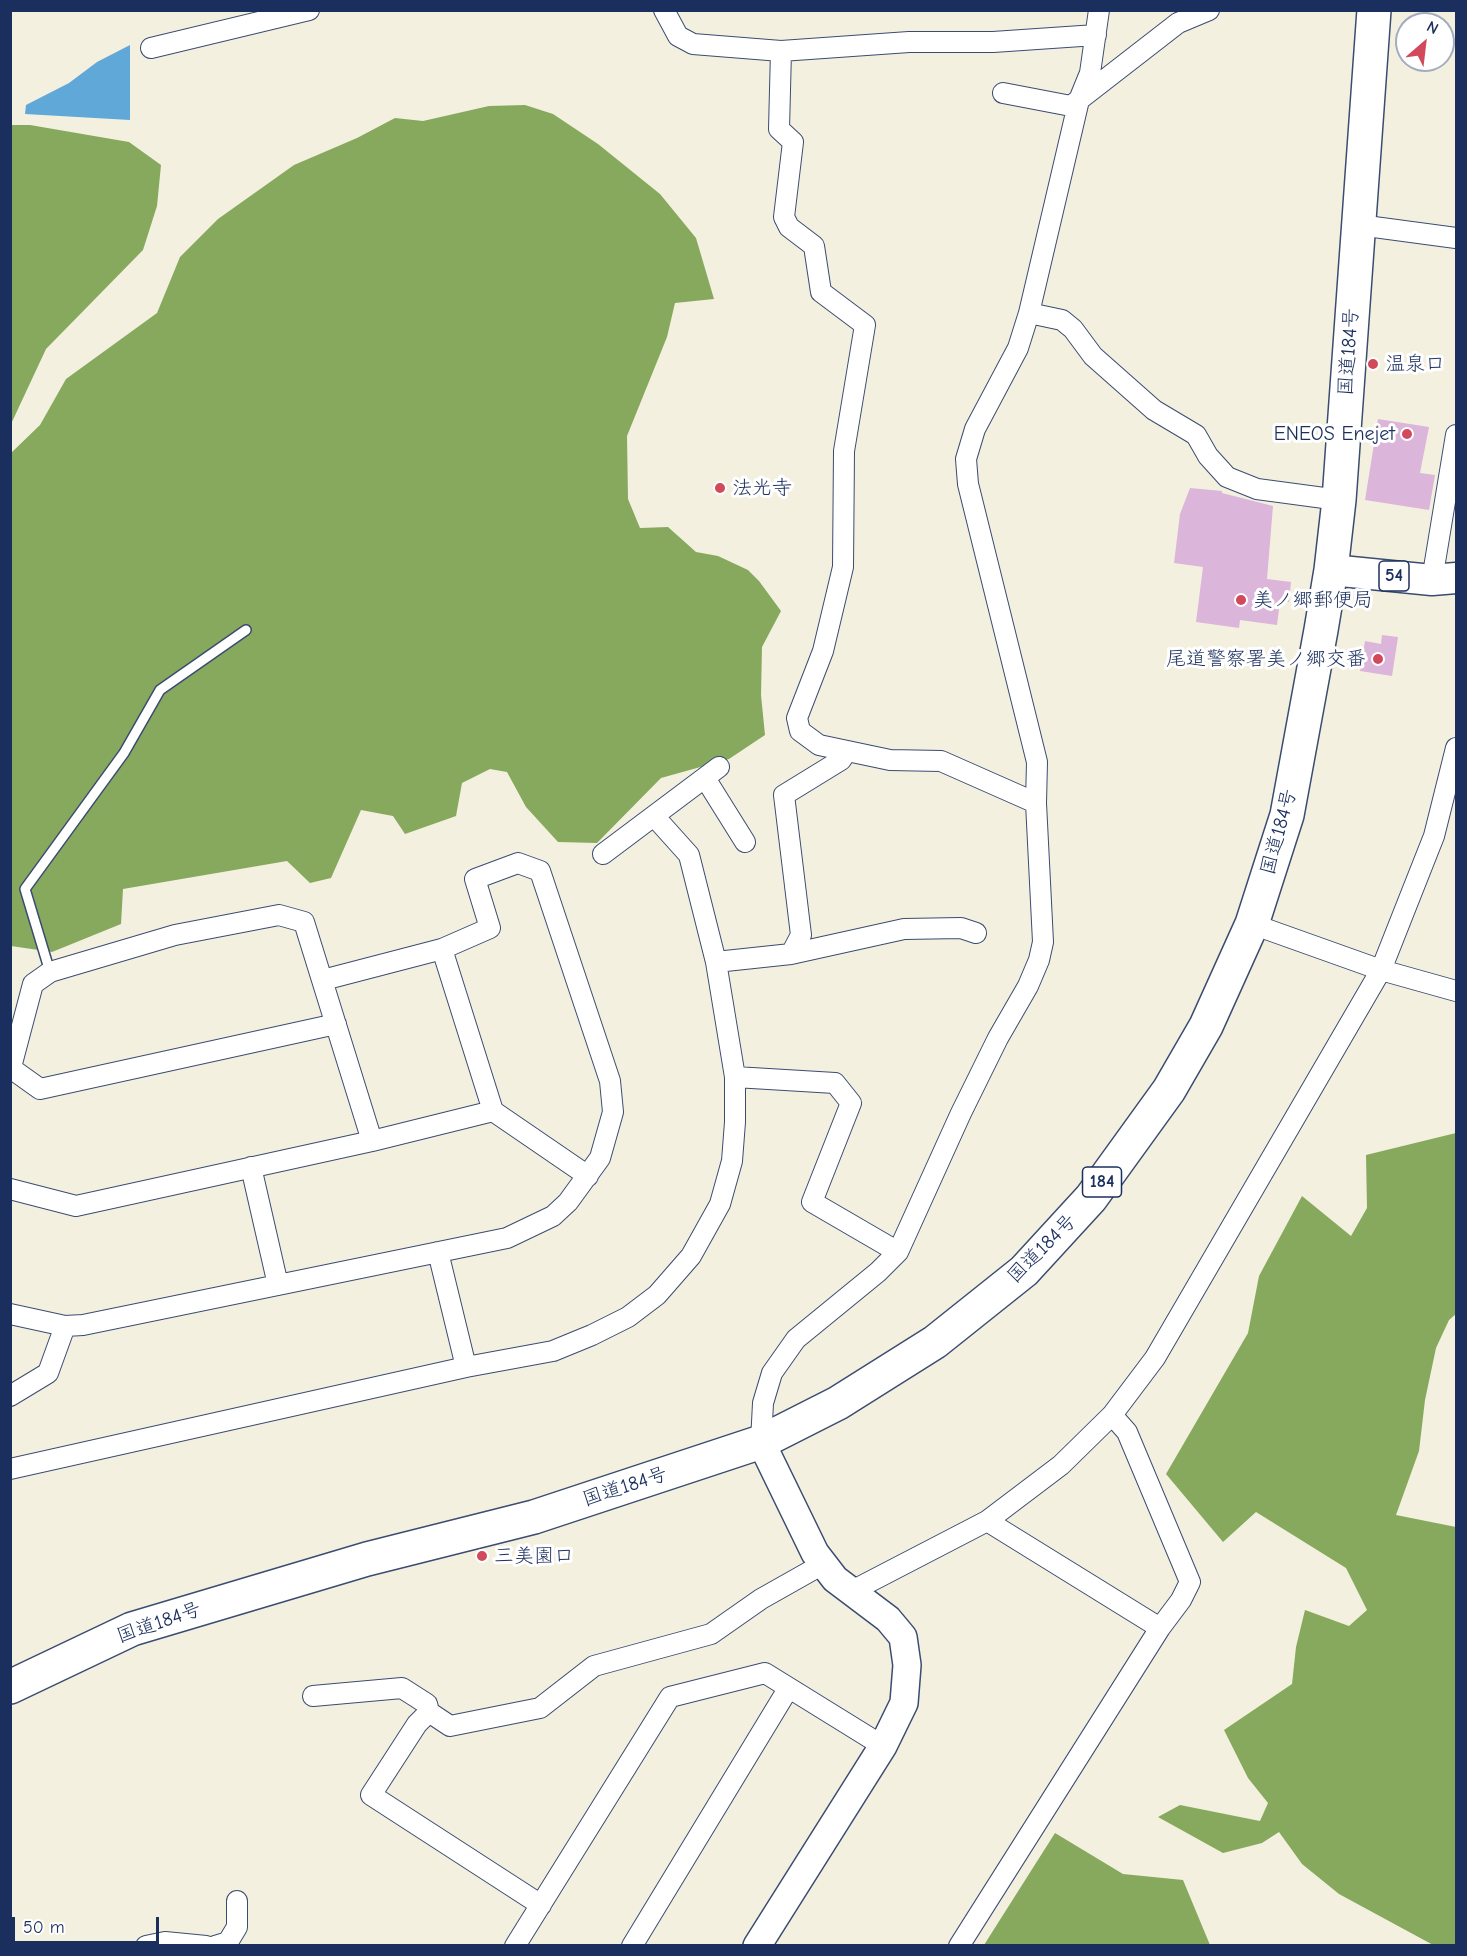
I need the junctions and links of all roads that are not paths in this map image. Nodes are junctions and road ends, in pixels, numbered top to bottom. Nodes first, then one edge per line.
1 (309, 10) edge
2 (663, 10) edge
3 (1100, 10) edge
4 (1209, 10) edge
5 (1374, 10) edge
6 (1096, 35) junction
7 (151, 48) dead end
8 (781, 51) junction
9 (1003, 93) dead end
10 (1079, 100) junction
11 (1359, 225) junction
12 (1456, 238) edge
13 (1029, 313) junction
14 (1456, 435) edge
15 (1339, 500) junction
16 (1331, 570) junction
17 (1444, 579) edge
18 (246, 630) dead end
19 (1456, 747) edge
20 (847, 751) junction
21 (1036, 803) junction
22 (654, 816) junction
23 (745, 842) dead end
24 (603, 854) dead end
25 (1252, 924) junction
26 (976, 933) dead end
27 (442, 949) junction
28 (791, 954) junction
29 (716, 962) junction
30 (1381, 970) junction
31 (50, 972) junction
32 (323, 980) junction
33 (1456, 991) edge
34 (336, 1024) junction
35 (11, 1070) edge
36 (735, 1077) junction
37 (493, 1111) junction
38 (372, 1141) junction
39 (251, 1167) junction
40 (588, 1176) junction
41 (10, 1189) edge
42 (438, 1252) junction
43 (898, 1252) junction
44 (278, 1285) junction
45 (10, 1314) edge
46 (65, 1326) junction
47 (466, 1367) junction
48 (10, 1396) edge
49 (1112, 1415) junction
50 (761, 1442) junction
51 (10, 1469) edge
52 (987, 1521) junction
53 (823, 1564) junction
54 (852, 1591) junction
55 (1160, 1628) junction
56 (10, 1687) edge
57 (788, 1689) junction
58 (313, 1696) dead end
59 (429, 1712) junction
60 (883, 1746) junction
61 (237, 1901) dead end
62 (541, 1905) junction
63 (146, 1946) edge
64 (206, 1946) edge
65 (215, 1946) edge
66 (515, 1946) edge
67 (632, 1946) edge
68 (757, 1946) edge
69 (958, 1946) edge

1 - 7 street
2 - 8 street
3 - 6 street
4 - 10 street
5 - 11 highway, 国道184号 / 184
6 - 8 street
6 - 10 street
8 - 20 street
9 - 10 street
10 - 13 street
11 - 12 street
11 - 15 highway, 国道184号 / 184
13 - 15 street
13 - 21 street
14 - 17 street
15 - 16 highway, 国道184号 / 184
16 - 17 main road, 54
16 - 25 highway, 国道184号 / 184
18 - 31 lane
19 - 30 street
20 - 21 street
20 - 28 street
21 - 43 street
22 - 23 street
22 - 24 street
22 - 29 street
25 - 30 street
25 - 50 highway, 国道184号 / 184
26 - 28 street
27 - 32 street
27 - 37 street
27 - 40 street
28 - 29 street
29 - 36 street
30 - 33 street
30 - 49 street
31 - 32 street
31 - 35 street
32 - 34 street
34 - 35 street
34 - 38 street
36 - 43 street
36 - 47 street
37 - 38 street
37 - 40 street
38 - 39 street
39 - 41 street
39 - 44 street
40 - 42 street
42 - 44 street
42 - 47 street
43 - 50 street
44 - 46 street
45 - 46 street
46 - 48 street
47 - 51 street
49 - 52 street
49 - 55 street
50 - 53 street
50 - 56 highway, 国道184号 / 184
52 - 54 street
52 - 55 street
53 - 54 street
53 - 59 street
54 - 60 street
55 - 69 street
57 - 60 street
57 - 62 street
57 - 67 street
58 - 59 street
59 - 62 street
60 - 68 street
61 - 65 street
62 - 66 street
63 - 64 street

